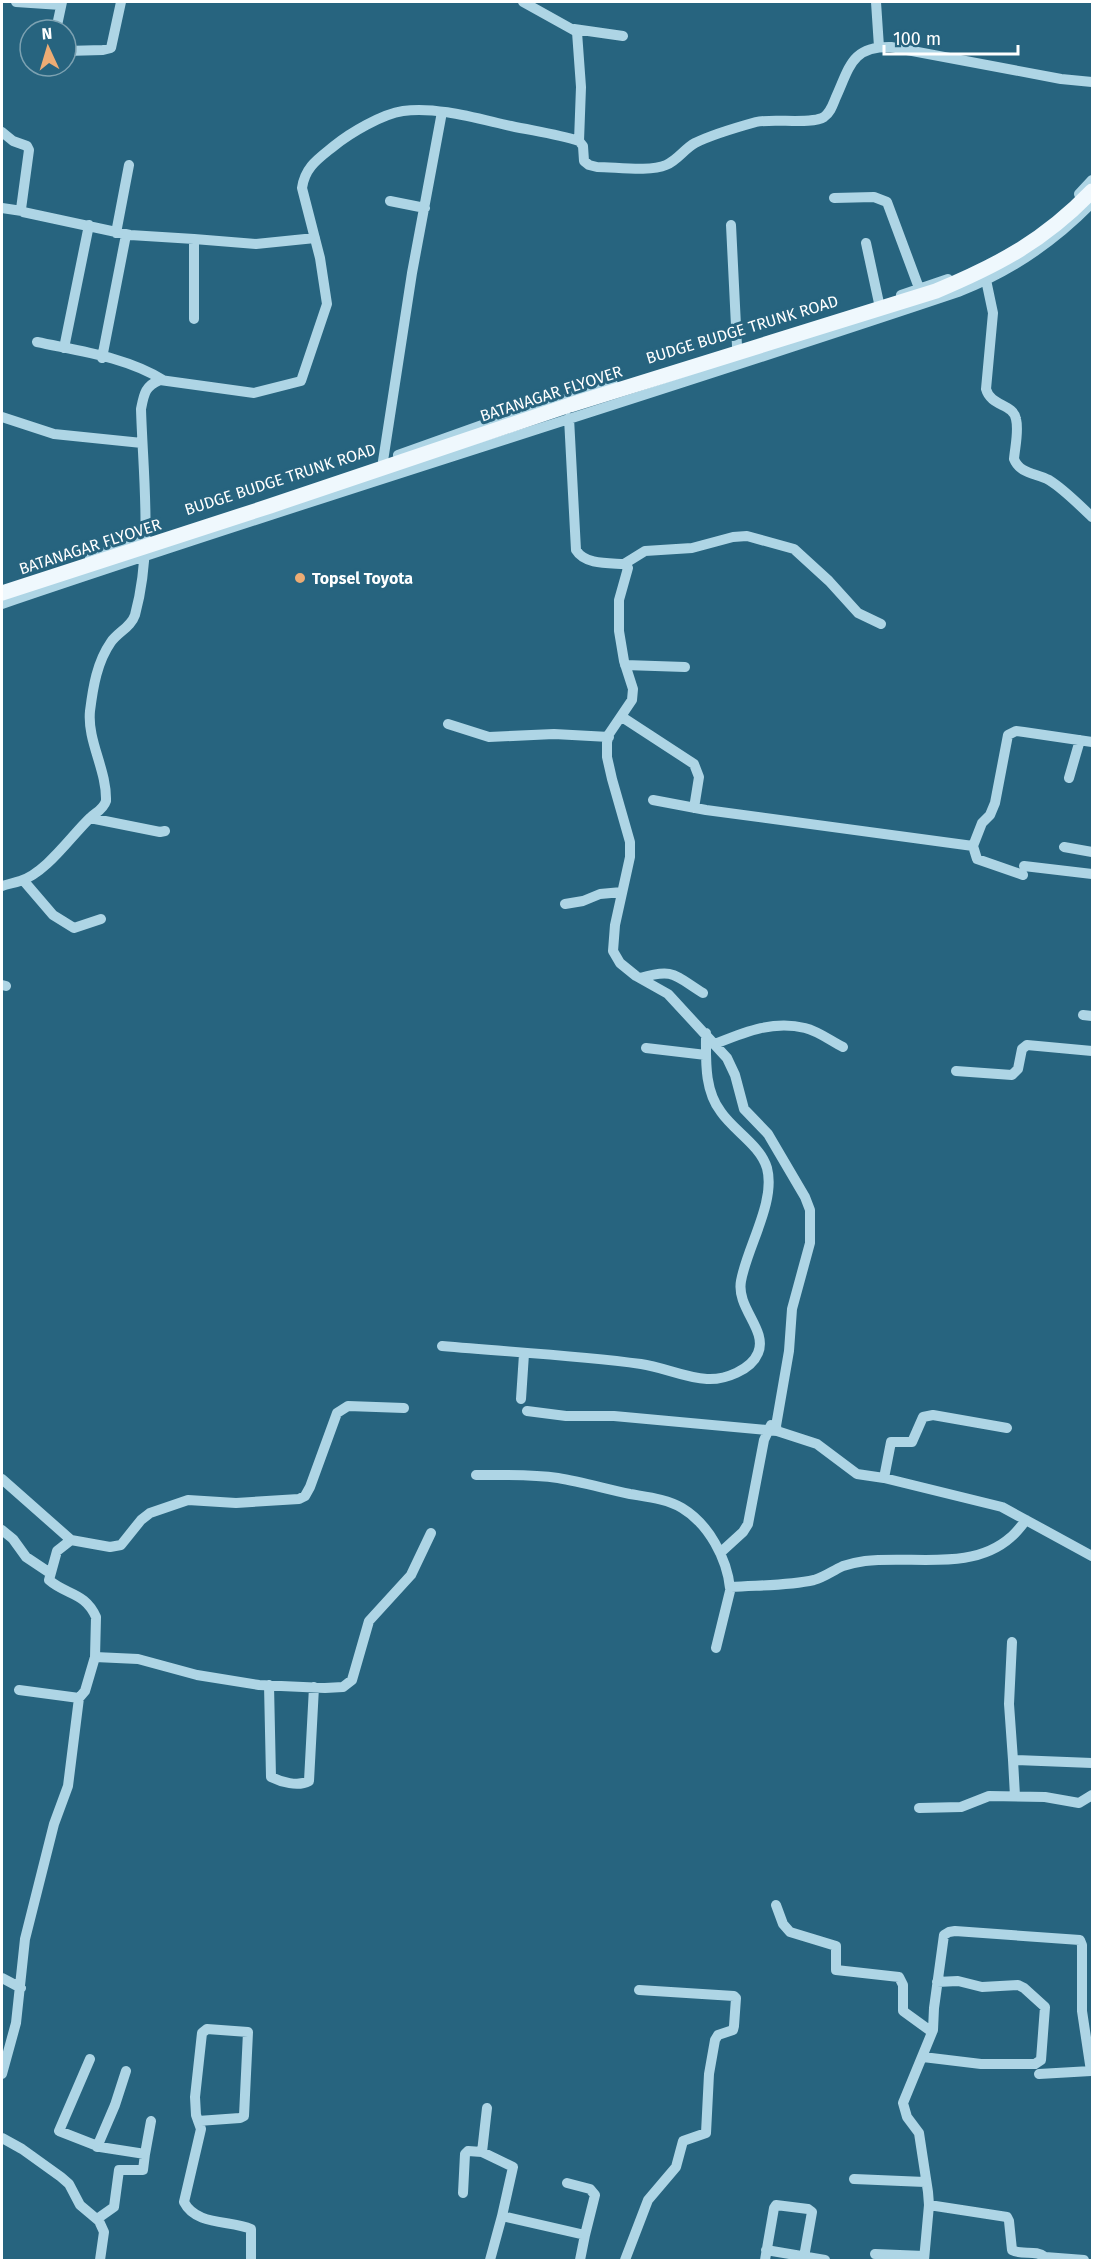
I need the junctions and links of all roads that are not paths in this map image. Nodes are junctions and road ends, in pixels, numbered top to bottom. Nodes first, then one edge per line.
1 (16, 2) edge
2 (121, 2) edge
3 (523, 2) edge
4 (876, 2) edge
5 (61, 3) edge
6 (58, 18) edge
7 (574, 29) junction
8 (623, 36) dead end
9 (879, 47) junction
10 (78, 51) edge
11 (1092, 82) edge
12 (442, 112) junction
13 (2, 132) edge
14 (579, 141) junction
15 (129, 165) dead end
16 (1092, 180) edge
17 (1092, 191) edge
18 (834, 198) dead end
19 (390, 201) dead end
20 (1092, 203) edge
21 (2, 208) edge
22 (424, 208) junction
23 (22, 211) junction
24 (89, 225) junction
25 (731, 225) dead end
26 (121, 234) junction
27 (315, 238) junction
28 (194, 239) junction
29 (866, 243) dead end
30 (983, 263) junction
31 (986, 280) junction
32 (919, 288) junction
33 (879, 303) junction
34 (194, 320) dead end
35 (37, 342) dead end
36 (737, 346) junction
37 (64, 348) junction
38 (102, 358) junction
39 (163, 380) junction
40 (2, 417) edge
41 (569, 418) junction
42 (142, 443) junction
43 (383, 460) junction
44 (1092, 517) edge
45 (146, 539) junction
46 (144, 557) junction
47 (624, 564) junction
48 (2, 586) edge
49 (2, 593) edge
50 (2, 604) edge
51 (881, 624) dead end
52 (626, 665) junction
53 (685, 667) dead end
54 (622, 717) junction
55 (448, 724) dead end
56 (609, 737) junction
57 (1080, 740) junction
58 (1092, 742) edge
59 (1069, 778) dead end
60 (653, 800) dead end
61 (694, 808) junction
62 (90, 818) junction
63 (165, 831) dead end
64 (973, 846) junction
65 (1064, 847) dead end
66 (1092, 852) edge
67 (1092, 874) edge
68 (23, 880) junction
69 (2, 886) edge
70 (622, 892) junction
71 (564, 904) dead end
72 (101, 919) dead end
73 (640, 978) junction
74 (703, 993) dead end
75 (706, 1033) junction
76 (715, 1044) junction
77 (843, 1047) dead end
78 (646, 1048) dead end
79 (1092, 1052) edge
80 (706, 1055) junction
81 (956, 1071) dead end
82 (442, 1346) dead end
83 (524, 1354) junction
84 (521, 1399) dead end
85 (404, 1408) dead end
86 (527, 1411) dead end
87 (774, 1427) junction
88 (1007, 1428) dead end
89 (476, 1475) dead end
90 (884, 1478) junction
91 (2, 1479) edge
92 (1026, 1520) junction
93 (2, 1530) edge
94 (431, 1533) dead end
95 (70, 1540) junction
96 (720, 1554) junction
97 (1092, 1556) edge
98 (50, 1573) junction
99 (729, 1588) junction
100 (1012, 1642) dead end
101 (716, 1648) dead end
102 (95, 1657) junction
103 (269, 1685) junction
104 (314, 1687) junction
105 (19, 1690) dead end
106 (78, 1698) junction
107 (1013, 1760) junction
108 (1092, 1763) edge
109 (1092, 1795) edge
110 (1015, 1796) junction
111 (919, 1808) dead end
112 (776, 1905) dead end
113 (2, 1978) edge
114 (937, 1982) junction
115 (21, 1988) junction
116 (639, 1990) dead end
117 (932, 2032) junction
118 (923, 2056) junction
119 (90, 2058) dead end
120 (126, 2071) dead end
121 (2, 2074) edge
122 (1039, 2074) dead end
123 (487, 2108) dead end
124 (151, 2121) dead end
125 (198, 2121) junction
126 (2, 2138) edge
127 (97, 2146) junction
128 (482, 2152) junction
129 (145, 2154) junction
130 (854, 2179) dead end
131 (925, 2182) junction
132 (567, 2183) dead end
133 (463, 2193) dead end
134 (929, 2205) junction
135 (502, 2216) junction
136 (97, 2219) junction
137 (585, 2235) junction
138 (875, 2254) dead end
139 (765, 2255) edge
140 (804, 2257) junction
141 (924, 2258) edge
142 (1045, 2259) edge
143 (100, 2260) edge
144 (251, 2260) edge
145 (489, 2260) edge
146 (580, 2260) edge
147 (625, 2260) edge
148 (825, 2260) edge
149 (1084, 2260) edge

1 - 5 street
2 - 10 street
3 - 7 street
4 - 9 street
5 - 6 street
7 - 8 street
7 - 14 street
9 - 11 street
9 - 14 street
12 - 14 street
12 - 22 street
12 - 27 street
13 - 23 street
15 - 26 street
16 - 30 street, BUDGE BUDGE TRUNK ROAD
17 - 49 main road, BATANAGAR FLYOVER, bridge
18 - 32 street
19 - 22 street
20 - 31 street, BUDGE BUDGE TRUNK ROAD
21 - 23 street
22 - 43 street
23 - 24 street
24 - 26 street
24 - 37 street
25 - 36 street
26 - 28 street
26 - 38 street
27 - 28 street
27 - 39 street
28 - 34 street
29 - 33 street
30 - 31 street
30 - 32 street, BUDGE BUDGE TRUNK ROAD
31 - 41 street, BUDGE BUDGE TRUNK ROAD
31 - 44 street
32 - 33 street, BUDGE BUDGE TRUNK ROAD
33 - 36 street, BUDGE BUDGE TRUNK ROAD
35 - 37 street
36 - 43 street, BUDGE BUDGE TRUNK ROAD
37 - 38 street
38 - 39 street
39 - 42 street
40 - 42 street
41 - 46 street, BUDGE BUDGE TRUNK ROAD
41 - 47 street
42 - 45 street
43 - 45 street, BUDGE BUDGE TRUNK ROAD
45 - 46 street
45 - 48 street, BUDGE BUDGE TRUNK ROAD
46 - 50 street, BUDGE BUDGE TRUNK ROAD
46 - 62 street
47 - 51 street
47 - 52 street
52 - 53 street
52 - 54 street
54 - 56 street
54 - 61 street
55 - 56 street
56 - 70 street
57 - 58 street
57 - 59 street
57 - 64 street
60 - 61 street
61 - 64 street
62 - 63 street
62 - 68 street
64 - 67 street
65 - 66 street
68 - 69 street
68 - 72 street
70 - 71 street
70 - 73 street
73 - 74 street
73 - 75 street
75 - 76 street
75 - 80 street
76 - 77 street
76 - 87 street
78 - 80 street
79 - 81 street
80 - 83 street
82 - 83 street
83 - 84 street
85 - 95 street
86 - 87 street
87 - 90 street
87 - 96 street
88 - 90 street
89 - 96 street
90 - 92 street
91 - 95 street
92 - 97 street
92 - 99 street
93 - 98 street
94 - 104 street
95 - 98 street
96 - 99 street
98 - 102 street
99 - 101 street
100 - 107 street
102 - 103 street
102 - 106 street
103 - 104 street
103 - 104 street
105 - 106 street
106 - 115 street
107 - 108 street
107 - 110 street
109 - 110 street
110 - 111 street
112 - 117 street
113 - 115 street
114 - 117 street
114 - 118 street
114 - 122 street
115 - 121 street
116 - 147 street
117 - 118 street
118 - 131 street
119 - 127 street
120 - 127 street
123 - 128 street
124 - 129 street
125 - 125 street
125 - 144 street
126 - 136 street
127 - 129 street
128 - 133 street
128 - 135 street
129 - 136 street
130 - 131 street
131 - 134 street
132 - 137 street
134 - 141 street
134 - 142 street
135 - 137 street
135 - 145 street
136 - 143 street
137 - 146 street
138 - 141 street
139 - 140 street
139 - 140 street
140 - 148 street
142 - 149 street

